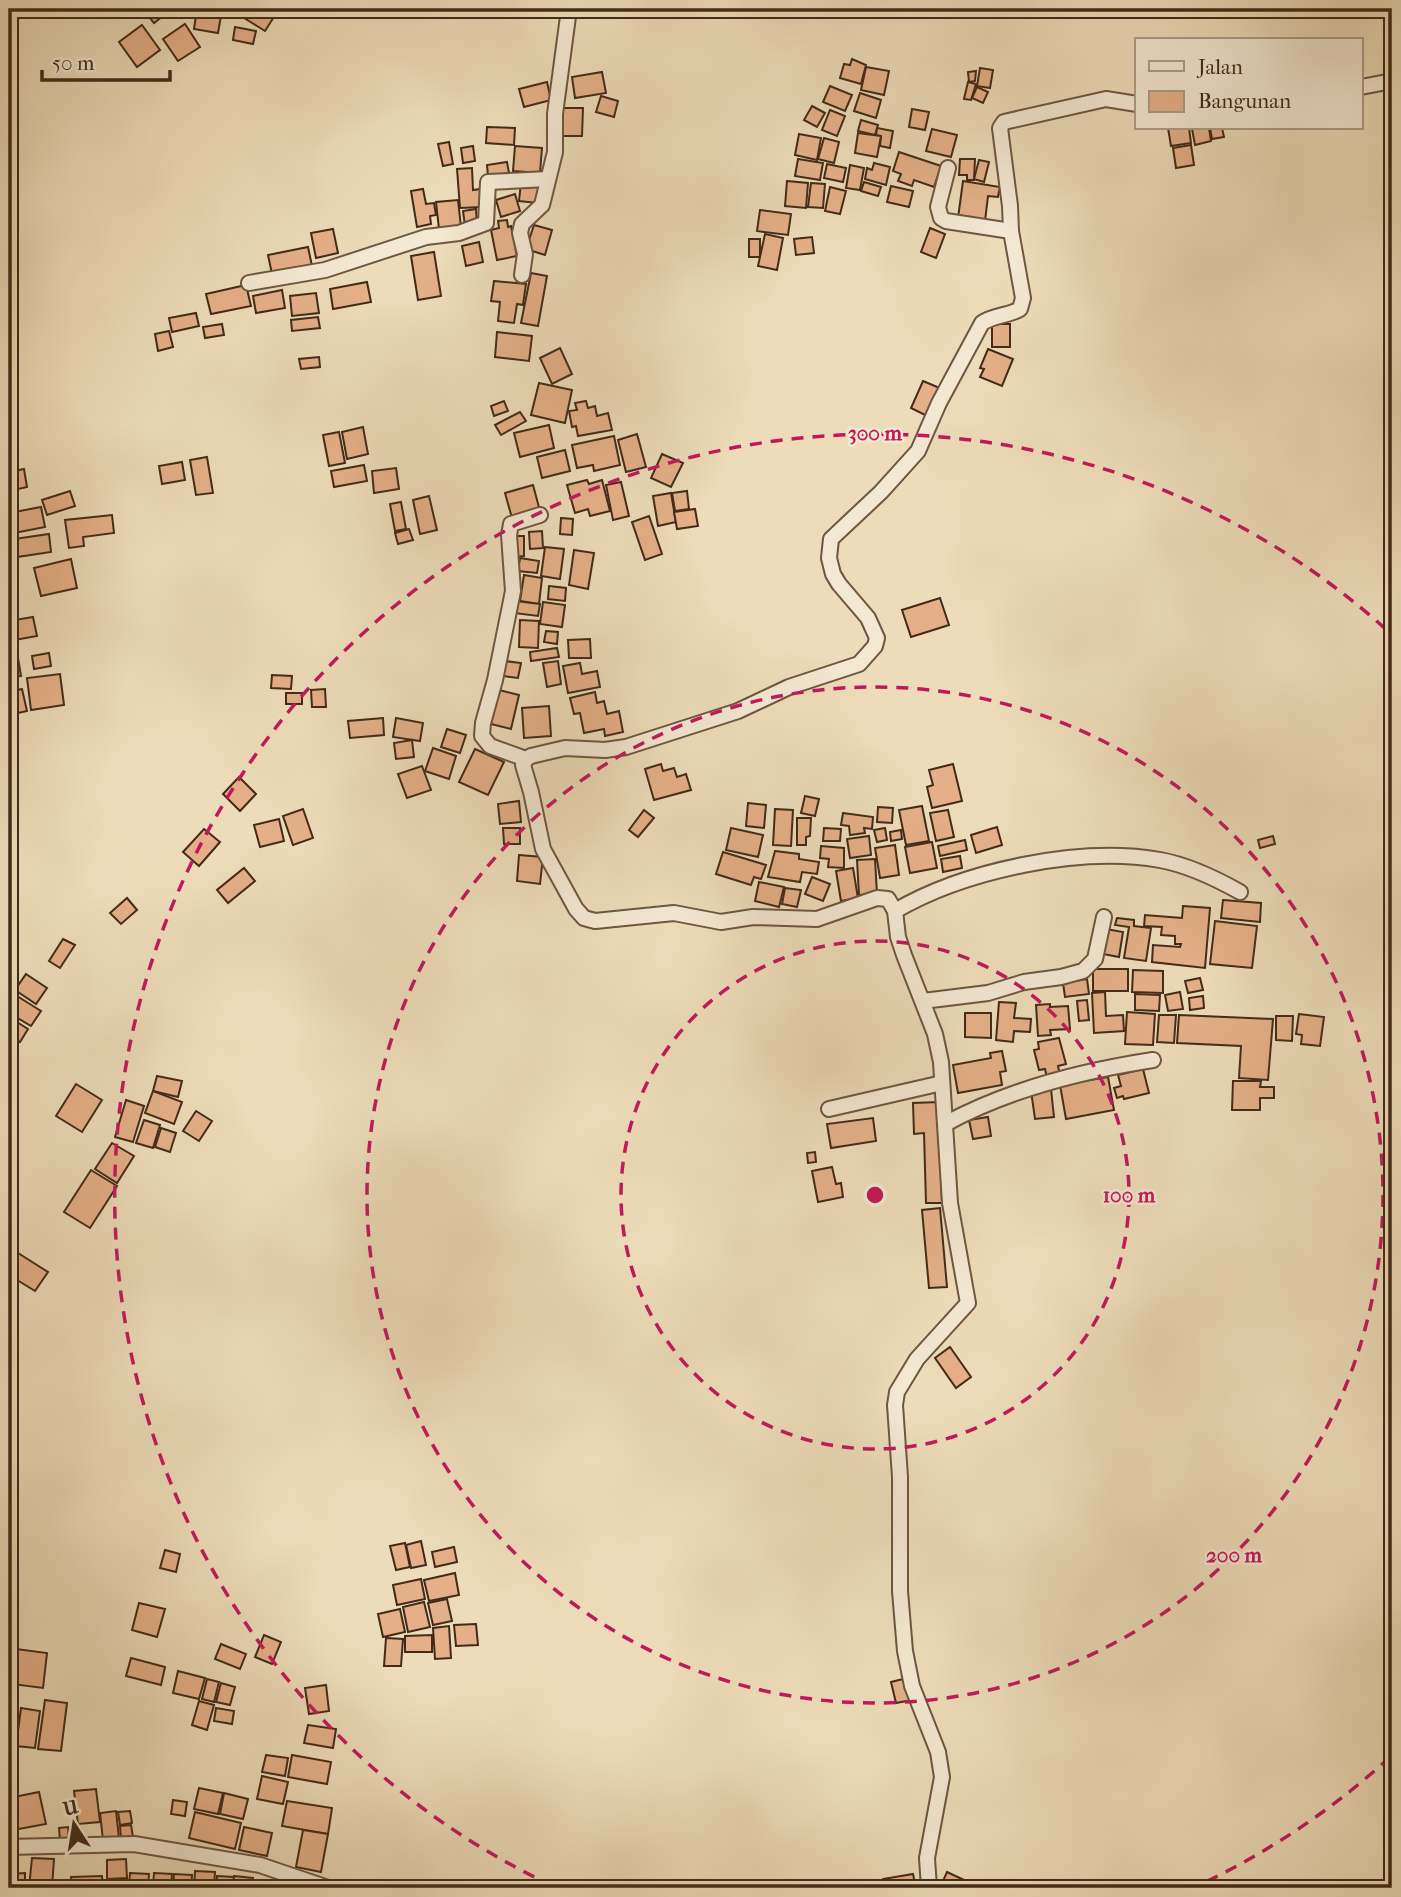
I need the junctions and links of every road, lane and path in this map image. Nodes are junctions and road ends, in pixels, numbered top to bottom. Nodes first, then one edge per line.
1 (569, 9) edge
2 (1392, 81) edge
3 (1362, 87) edge
4 (1135, 104) edge
5 (948, 168) dead end
6 (548, 179) junction
7 (1011, 231) junction
8 (522, 275) dead end
9 (249, 283) dead end
10 (540, 515) dead end
11 (526, 759) junction
12 (1240, 892) dead end
13 (895, 911) junction
14 (1104, 917) dead end
15 (923, 1001) junction
16 (1153, 1060) dead end
17 (942, 1083) junction
18 (829, 1109) dead end
19 (945, 1124) junction
20 (9, 1847) edge
21 (328, 1888) edge
22 (929, 1888) edge

1 - 6 street
2 - 3 street
4 - 7 street
5 - 7 street
6 - 8 street
6 - 9 street
7 - 11 street
10 - 11 street
11 - 13 street
12 - 13 street
13 - 15 street
14 - 15 street
15 - 17 street
16 - 19 street
17 - 18 street
17 - 19 street
19 - 22 street
20 - 21 street

